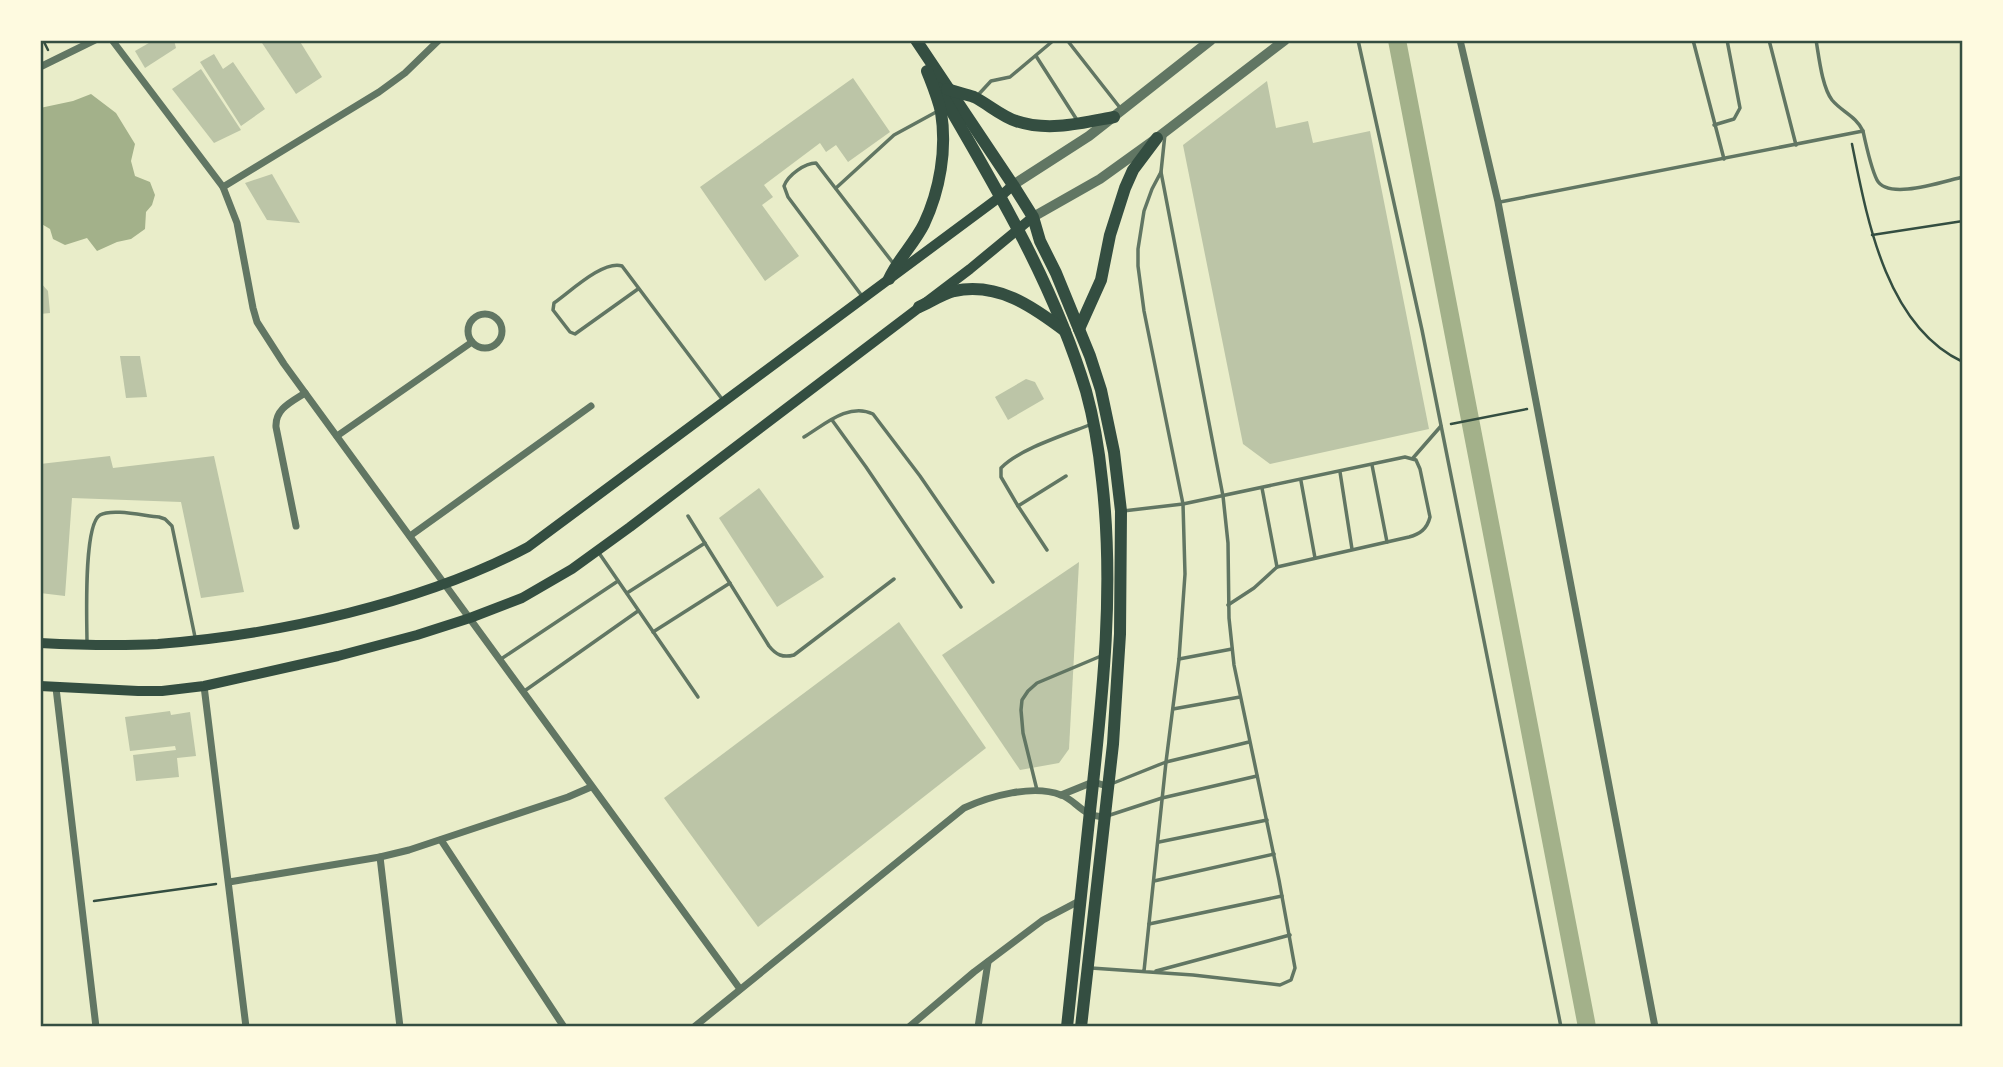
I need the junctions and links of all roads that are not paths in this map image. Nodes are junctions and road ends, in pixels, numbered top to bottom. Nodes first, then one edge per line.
1 (95, 40) edge
2 (112, 40) edge
3 (439, 40) edge
4 (909, 40) edge
5 (916, 40) edge
6 (1054, 40) edge
7 (1068, 40) edge
8 (1211, 40) edge
9 (1285, 40) edge
10 (1358, 40) edge
11 (1460, 40) edge
12 (1693, 40) edge
13 (1727, 40) edge
14 (1769, 40) edge
15 (1816, 40) edge
16 (1036, 55) junction
17 (40, 67) edge
18 (928, 71) junction
19 (947, 89) junction
20 (975, 98) junction
21 (940, 110) junction
22 (1118, 114) junction
23 (1080, 124) junction
24 (1714, 125) junction
25 (1863, 131) junction
26 (1161, 135) junction
27 (1088, 136) junction
28 (1796, 145) junction
29 (1724, 159) junction
30 (1161, 172) junction
31 (1963, 177) edge
32 (1013, 185) junction
33 (223, 187) junction
34 (836, 188) junction
35 (1001, 196) junction
36 (1498, 202) junction
37 (1033, 218) junction
38 (1019, 230) junction
39 (895, 265) junction
40 (889, 279) junction
41 (638, 289) junction
42 (863, 298) junction
43 (919, 307) junction
44 (1073, 330) junction
45 (472, 342) junction
46 (305, 393) junction
47 (724, 401) junction
48 (591, 407) dead end
49 (832, 420) junction
50 (1094, 424) junction
51 (1441, 426) junction
52 (337, 436) junction
53 (804, 437) dead end
54 (1413, 458) junction
55 (1372, 465) junction
56 (1340, 472) junction
57 (1066, 475) dead end
58 (1301, 480) junction
59 (1262, 488) junction
60 (1223, 496) junction
61 (1184, 504) junction
62 (1018, 506) junction
63 (1121, 511) junction
64 (688, 516) dead end
65 (296, 526) dead end
66 (410, 536) junction
67 (1387, 542) junction
68 (705, 543) junction
69 (1352, 549) junction
70 (1047, 550) dead end
71 (598, 551) junction
72 (1315, 558) junction
73 (1278, 567) junction
74 (894, 579) dead end
75 (618, 580) junction
76 (993, 582) dead end
77 (444, 583) junction
78 (730, 583) junction
79 (627, 593) junction
80 (1228, 605) junction
81 (961, 607) dead end
82 (638, 611) junction
83 (470, 618) junction
84 (653, 632) junction
85 (196, 639) junction
86 (40, 643) edge
87 (87, 645) junction
88 (1231, 649) junction
89 (1106, 654) junction
90 (1179, 659) junction
91 (500, 660) junction
92 (40, 686) edge
93 (204, 686) junction
94 (56, 688) junction
95 (523, 692) junction
96 (1240, 696) junction
97 (698, 697) dead end
98 (1173, 709) junction
99 (1249, 742) junction
100 (1166, 762) junction
101 (1257, 776) junction
102 (1093, 782) junction
103 (591, 786) junction
104 (1107, 786) junction
105 (1038, 792) junction
106 (1061, 795) junction
107 (1162, 798) junction
108 (1090, 814) junction
109 (1104, 817) junction
110 (1267, 820) junction
111 (441, 840) junction
112 (1158, 842) junction
113 (1274, 853) junction
114 (380, 857) junction
115 (1154, 881) junction
116 (229, 882) junction
117 (1282, 896) junction
118 (1081, 900) junction
119 (1149, 924) junction
120 (1290, 935) junction
121 (988, 961) junction
122 (1088, 967) junction
123 (1144, 971) junction
124 (1153, 972) junction
125 (740, 989) junction
126 (96, 1027) edge
127 (246, 1027) edge
128 (400, 1027) edge
129 (564, 1027) edge
130 (694, 1027) edge
131 (909, 1027) edge
132 (978, 1027) edge
133 (1068, 1027) edge
134 (1081, 1027) edge
135 (1561, 1027) edge
136 (1655, 1027) edge

1 - 17 street
2 - 33 street
3 - 33 street
4 - 18 main road
5 - 19 main road
6 - 16 lane
7 - 22 lane
8 - 22 street
9 - 26 street
10 - 51 lane
11 - 36 street
12 - 24 lane
13 - 24 lane
14 - 28 lane
15 - 25 lane
16 - 20 lane
16 - 23 lane
18 - 21 main road
18 - 35 main road
19 - 20 main road
19 - 32 main road
20 - 23 main road
21 - 34 lane
21 - 39 main road
22 - 23 main road
22 - 27 street
23 - 27 lane
24 - 29 lane
25 - 28 lane
25 - 31 lane
26 - 30 lane
26 - 37 street
26 - 44 main road
27 - 32 street
28 - 29 lane
29 - 36 lane
30 - 60 lane
30 - 61 lane
32 - 35 main road
32 - 37 main road
33 - 46 street
34 - 39 lane
34 - 42 lane
35 - 38 main road
35 - 40 main road
36 - 136 street
37 - 38 main road
37 - 44 main road
38 - 43 main road
38 - 44 main road
39 - 40 main road
40 - 42 main road
41 - 41 lane
41 - 47 lane
42 - 47 main road
43 - 44 main road
43 - 71 main road
44 - 50 main road
44 - 63 main road
45 - 45 street
45 - 52 street
46 - 52 street
46 - 65 street
47 - 77 main road
48 - 66 street
49 - 53 lane
49 - 76 lane
49 - 81 lane
50 - 62 lane
50 - 89 main road
51 - 54 lane
51 - 135 lane
52 - 66 street
54 - 55 lane
54 - 67 lane
55 - 56 lane
55 - 67 lane
56 - 58 lane
56 - 69 lane
57 - 62 lane
58 - 59 lane
58 - 72 lane
59 - 60 lane
59 - 73 lane
60 - 61 lane
60 - 80 lane
61 - 63 lane
61 - 90 lane
62 - 70 lane
63 - 104 main road
64 - 68 lane
66 - 77 street
67 - 69 lane
68 - 78 lane
68 - 79 lane
69 - 72 lane
71 - 75 lane
71 - 83 main road
72 - 73 lane
73 - 80 lane
74 - 78 lane
75 - 79 lane
75 - 91 lane
77 - 83 street
77 - 85 main road
78 - 84 lane
79 - 82 lane
80 - 88 lane
82 - 84 lane
82 - 95 lane
83 - 91 street
83 - 93 main road
84 - 97 lane
85 - 87 main road
85 - 87 lane
86 - 87 main road
88 - 90 lane
88 - 96 lane
89 - 102 main road
89 - 105 lane
90 - 98 lane
91 - 95 street
92 - 94 main road
93 - 94 main road
93 - 116 street
94 - 126 street
95 - 103 street
96 - 98 lane
96 - 99 lane
98 - 100 lane
99 - 100 lane
99 - 101 lane
100 - 104 lane
100 - 107 lane
101 - 107 lane
101 - 110 lane
102 - 104 street
102 - 106 street
102 - 108 main road
103 - 111 street
103 - 125 street
104 - 109 main road
105 - 106 street
105 - 125 street
106 - 108 street
107 - 109 lane
107 - 112 lane
108 - 109 street
108 - 118 main road
109 - 122 main road
110 - 112 lane
110 - 113 lane
111 - 114 street
111 - 129 street
112 - 115 lane
113 - 115 lane
113 - 117 lane
114 - 116 street
114 - 128 street
115 - 119 lane
116 - 127 street
117 - 119 lane
117 - 120 lane
118 - 121 street
118 - 133 main road
119 - 123 lane
120 - 124 lane
120 - 124 lane
121 - 131 street
121 - 132 street
122 - 123 lane
122 - 134 main road
123 - 124 lane
125 - 130 street

